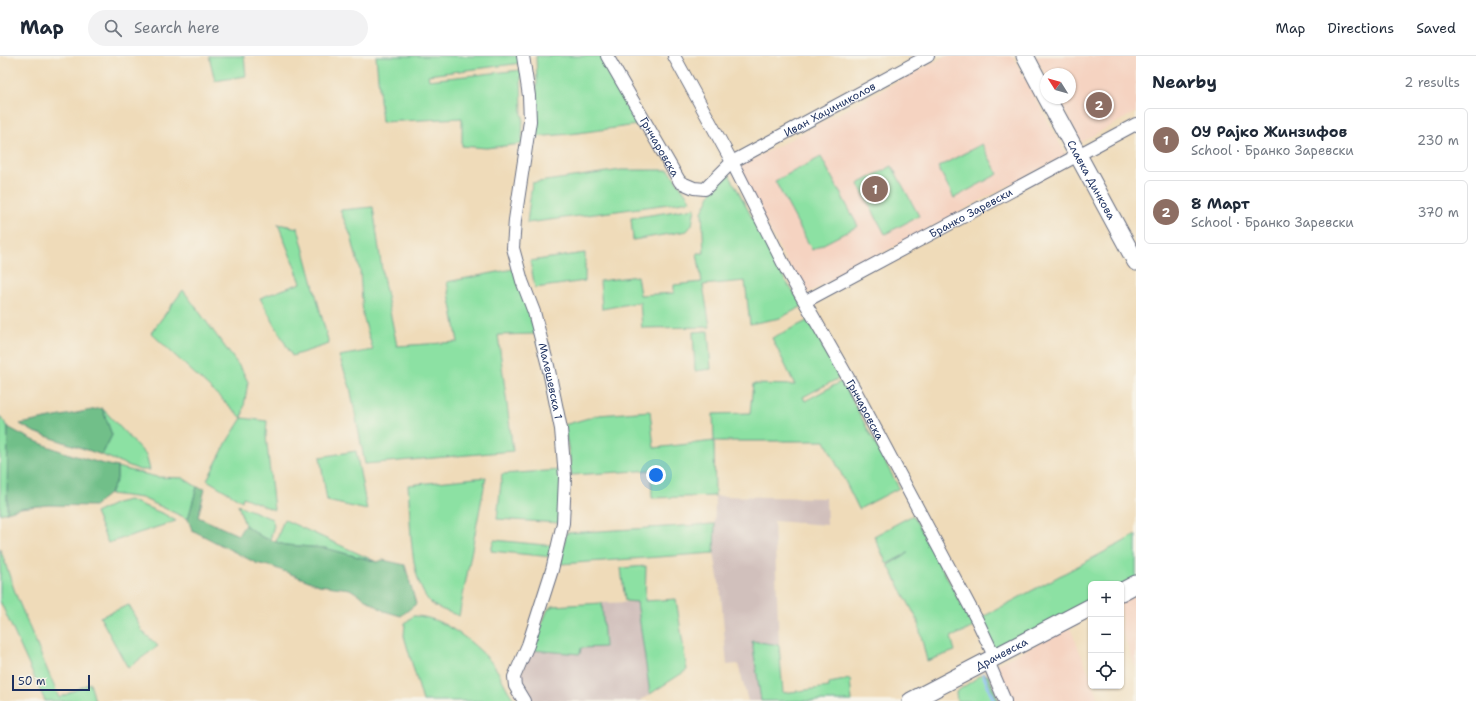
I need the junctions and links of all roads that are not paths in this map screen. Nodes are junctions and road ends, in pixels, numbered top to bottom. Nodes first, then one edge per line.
1 (523, 56) edge
2 (607, 56) edge
3 (674, 56) edge
4 (928, 56) edge
5 (1025, 56) edge
6 (1040, 84) edge
7 (1051, 104) edge
8 (1136, 124) edge
9 (1077, 156) junction
10 (732, 162) junction
11 (1136, 262) edge
12 (806, 301) junction
13 (1136, 584) edge
14 (1124, 590) edge
15 (1088, 609) edge
16 (992, 659) junction
17 (524, 701) edge
18 (911, 701) edge
19 (1005, 701) edge

1 - 17 street, Малешевска 1
2 - 10 street, Грнчаровска
3 - 10 street, Грнчаровска
4 - 10 street, Иван Хаџиниколов
5 - 6 street, Славка Динкова
7 - 9 street, Славка Динкова
8 - 9 street, Бранко Заревски
9 - 11 street, Славка Динкова
9 - 12 street, Бранко Заревски
10 - 12 street, Грнчаровска
12 - 16 street, Грнчаровска
13 - 14 street
15 - 16 street, Драчевска
16 - 18 street, Драчевска
16 - 19 street, Грнчаровска

